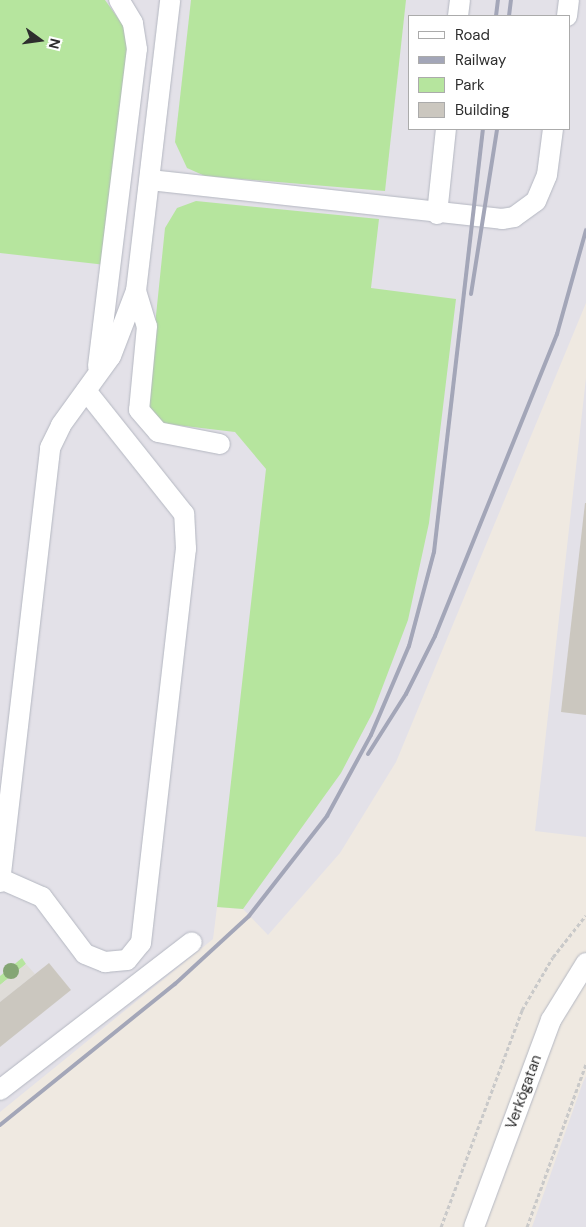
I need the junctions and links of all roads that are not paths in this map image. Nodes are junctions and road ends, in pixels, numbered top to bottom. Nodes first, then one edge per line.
1 (119, 0) edge
2 (170, 0) edge
3 (460, 0) edge
4 (569, 0) edge
5 (458, 15) edge
6 (567, 15) edge
7 (446, 130) edge
8 (553, 130) edge
9 (150, 180) junction
10 (437, 214) junction
11 (136, 291) junction
12 (91, 384) junction
13 (220, 444) dead end
14 (1, 880) edge
15 (192, 942) dead end
16 (586, 962) edge
17 (0, 1090) edge
18 (474, 1227) edge

1 - 12 street
2 - 9 street
3 - 5 street
4 - 6 street
7 - 10 street
8 - 10 street
9 - 10 street
9 - 11 street
11 - 12 street
11 - 13 street
12 - 14 street
12 - 14 street
15 - 17 street
16 - 18 street, Verkögatan

